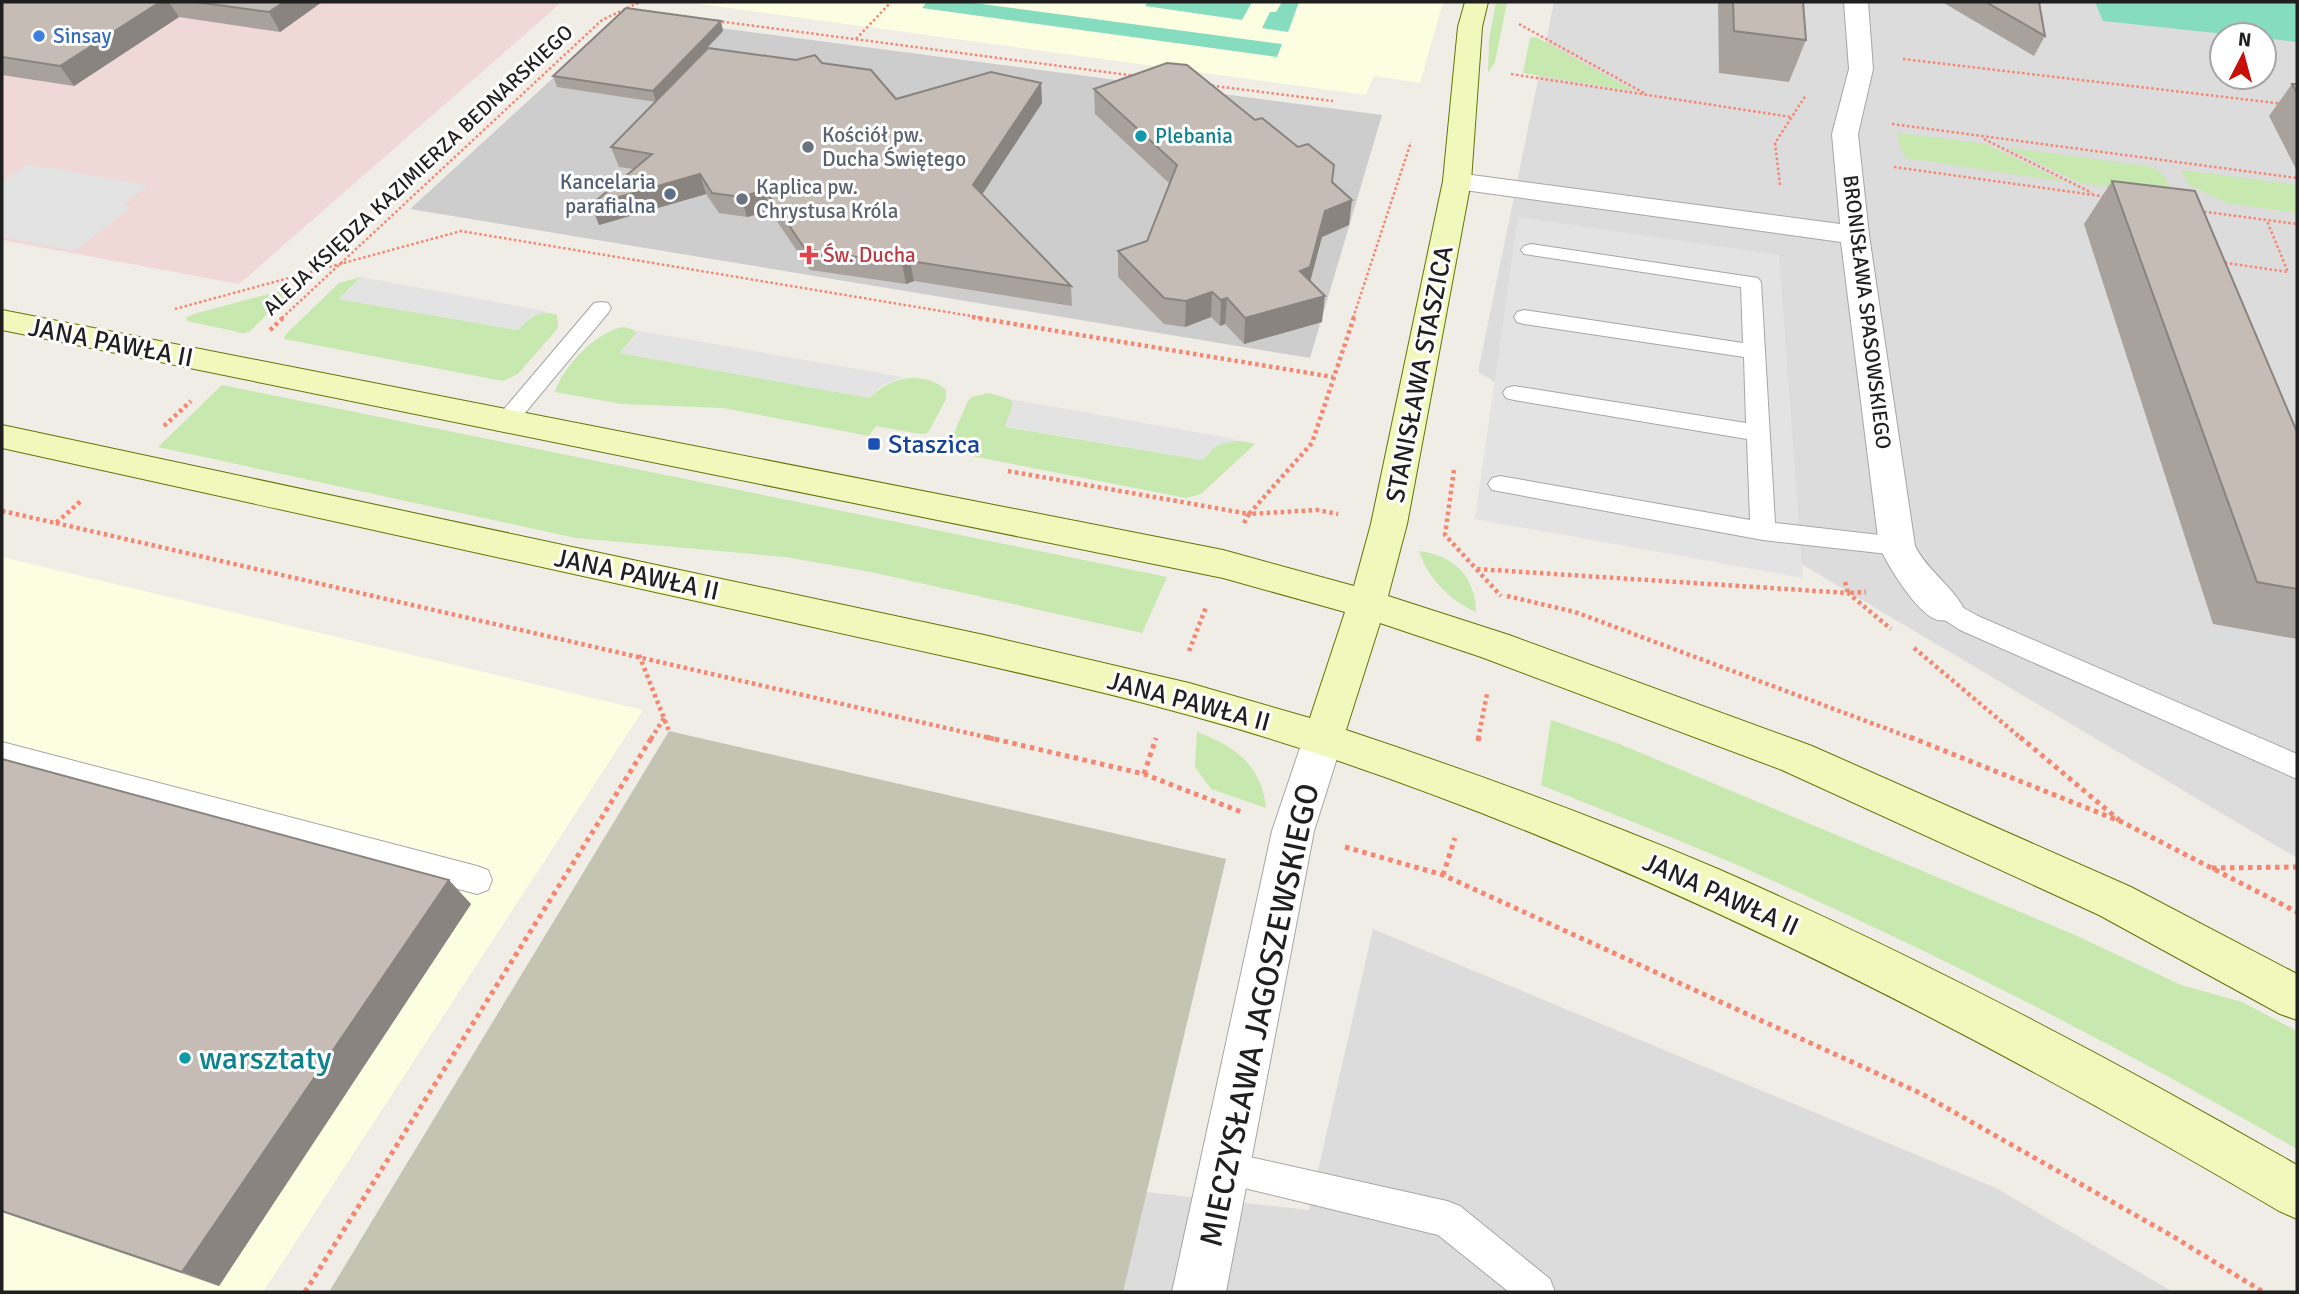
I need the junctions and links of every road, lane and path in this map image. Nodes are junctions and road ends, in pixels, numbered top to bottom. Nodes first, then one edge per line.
1 (640, 2) edge
2 (891, 2) edge
3 (1476, 2) edge
4 (1856, 2) edge
5 (630, 9) junction
6 (642, 11) edge
7 (1521, 13) dead end
8 (708, 20) edge
9 (1519, 24) junction
10 (1517, 36) dead end
11 (856, 39) junction
12 (1895, 58) dead end
13 (1512, 62) dead end
14 (1510, 74) junction
15 (1142, 77) edge
16 (1197, 84) edge
17 (1508, 86) dead end
18 (1810, 90) dead end
19 (1648, 95) junction
20 (1333, 102) dead end
21 (2283, 104) dead end
22 (1791, 117) junction
23 (1890, 124) dead end
24 (1978, 136) junction
25 (1412, 140) dead end
26 (1893, 166) dead end
27 (2297, 178) edge
28 (1457, 181) junction
29 (2096, 195) junction
30 (2109, 197) dead end
31 (2188, 209) edge
32 (2267, 220) junction
33 (2297, 224) edge
34 (1786, 225) junction
35 (1855, 235) junction
36 (1531, 250) dead end
37 (2208, 261) edge
38 (342, 264) junction
39 (601, 308) dead end
40 (173, 309) dead end
41 (1524, 317) dead end
42 (2, 320) edge
43 (265, 335) dead end
44 (1754, 352) junction
45 (1333, 377) junction
46 (1514, 393) dead end
47 (507, 420) junction
48 (1757, 433) junction
49 (2, 437) edge
50 (122, 463) junction
51 (1454, 468) dead end
52 (1007, 470) dead end
53 (1500, 484) dead end
54 (2, 511) edge
55 (56, 523) junction
56 (1763, 531) junction
57 (1832, 538) junction
58 (1897, 546) junction
59 (1476, 569) junction
60 (1848, 593) junction
61 (1501, 595) junction
62 (1935, 598) junction
63 (1367, 604) junction
64 (1901, 637) dead end
65 (1495, 646) junction
66 (1911, 646) dead end
67 (639, 655) junction
68 (664, 718) junction
69 (669, 731) dead end
70 (1323, 739) junction
71 (2, 754) edge
72 (2297, 767) edge
73 (1470, 789) junction
74 (2122, 822) junction
75 (1293, 831) junction
76 (2297, 867) edge
77 (2211, 868) junction
78 (1443, 875) junction
79 (477, 880) dead end
80 (2297, 912) edge
81 (2297, 998) edge
82 (1223, 1168) junction
83 (2297, 1193) edge
84 (305, 1292) edge
85 (1199, 1292) edge
86 (1537, 1292) edge
87 (2263, 1292) edge

1 - 5 path, ALEJA KSIĘDZA KAZIMIERZA BEDNARSKIEGO
2 - 11 path
3 - 28 main road, STANISŁAWA STASZICA
4 - 35 street, BRONISŁAWA SPASOWSKIEGO
5 - 6 path
5 - 38 path, ALEJA KSIĘDZA KAZIMIERZA BEDNARSKIEGO
7 - 9 path
8 - 11 path
9 - 10 path
9 - 19 path
11 - 15 path
12 - 21 path
13 - 14 path
14 - 17 path
14 - 19 path
16 - 20 path
18 - 22 path
19 - 22 path
22 - 34 path
23 - 24 path
24 - 27 path
24 - 29 path
25 - 45 path
26 - 29 path
28 - 34 street
28 - 63 main road, STANISŁAWA STASZICA
29 - 30 path
31 - 32 path
32 - 33 path
32 - 37 path
34 - 35 street
35 - 58 street, BRONISŁAWA SPASOWSKIEGO
36 - 44 lane
38 - 40 path
38 - 43 path, ALEJA KSIĘDZA KAZIMIERZA BEDNARSKIEGO
38 - 45 path
39 - 47 lane
41 - 44 lane
42 - 47 main road, JANA PAWŁA II
44 - 48 lane
45 - 52 path
46 - 48 lane
47 - 63 main road, JANA PAWŁA II
48 - 56 lane
49 - 50 main road, JANA PAWŁA II
50 - 55 path
50 - 70 main road, JANA PAWŁA II
51 - 59 path
53 - 56 lane
54 - 55 path
55 - 67 path
56 - 57 lane
57 - 58 lane
57 - 60 path
58 - 62 street, BRONISŁAWA SPASOWSKIEGO
59 - 60 path
59 - 61 path
60 - 62 path
60 - 64 path
61 - 65 path
61 - 74 path
62 - 72 lane
63 - 65 main road, JANA PAWŁA II
63 - 70 main road, STANISŁAWA STASZICA
65 - 73 path
65 - 81 main road, JANA PAWŁA II
66 - 74 path
67 - 68 path
67 - 75 path
68 - 69 path
68 - 84 path
70 - 73 main road, JANA PAWŁA II
70 - 75 street, MIECZYSŁAWA JAGOSZEWSKIEGO
71 - 79 lane
73 - 78 path
73 - 83 main road, JANA PAWŁA II
74 - 77 path
75 - 78 path
75 - 82 street, MIECZYSŁAWA JAGOSZEWSKIEGO
76 - 77 path
77 - 80 path
78 - 87 path
82 - 85 street, MIECZYSŁAWA JAGOSZEWSKIEGO
82 - 86 lane

